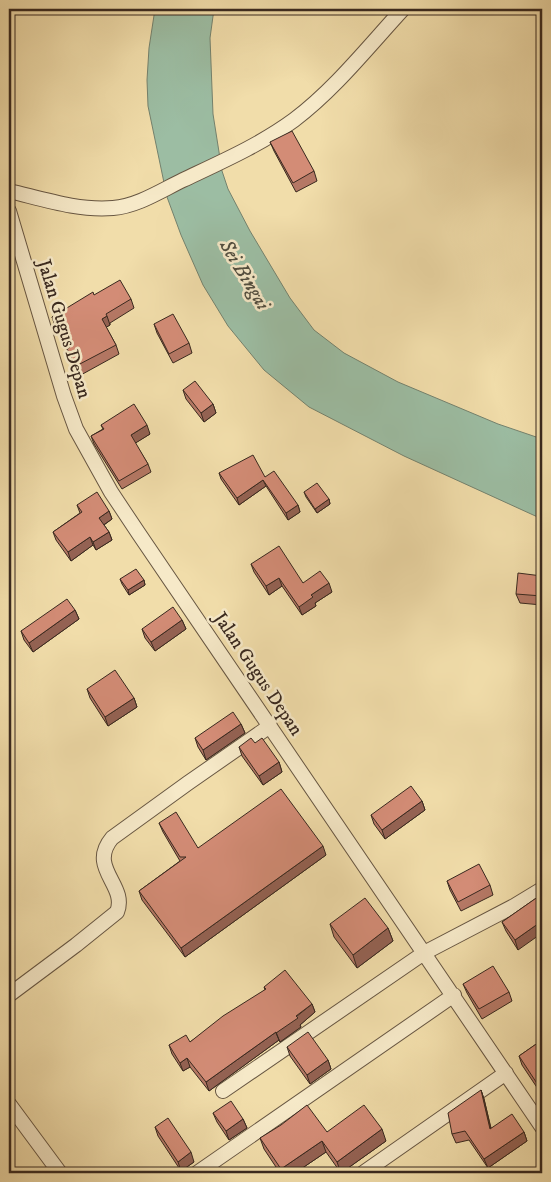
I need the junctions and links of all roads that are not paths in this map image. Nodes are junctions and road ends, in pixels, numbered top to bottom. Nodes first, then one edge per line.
1 (403, 9) edge
2 (9, 191) edge
3 (9, 211) edge
4 (270, 726) junction
5 (542, 889) edge
6 (424, 952) junction
7 (9, 994) edge
8 (454, 995) junction
9 (506, 1073) junction
10 (223, 1091) dead end
11 (9, 1104) edge
12 (542, 1127) edge
13 (60, 1173) edge
14 (197, 1173) edge
15 (363, 1173) edge

1 - 2 street
3 - 4 street, Jalan Gugus Depan
4 - 6 street, Jalan Gugus Depan
4 - 7 street
5 - 6 street
6 - 8 street, Jalan Gugus Depan
6 - 10 street
8 - 9 street, Jalan Gugus Depan
8 - 14 street
9 - 12 street, Jalan Gugus Depan
9 - 15 street
11 - 13 street

